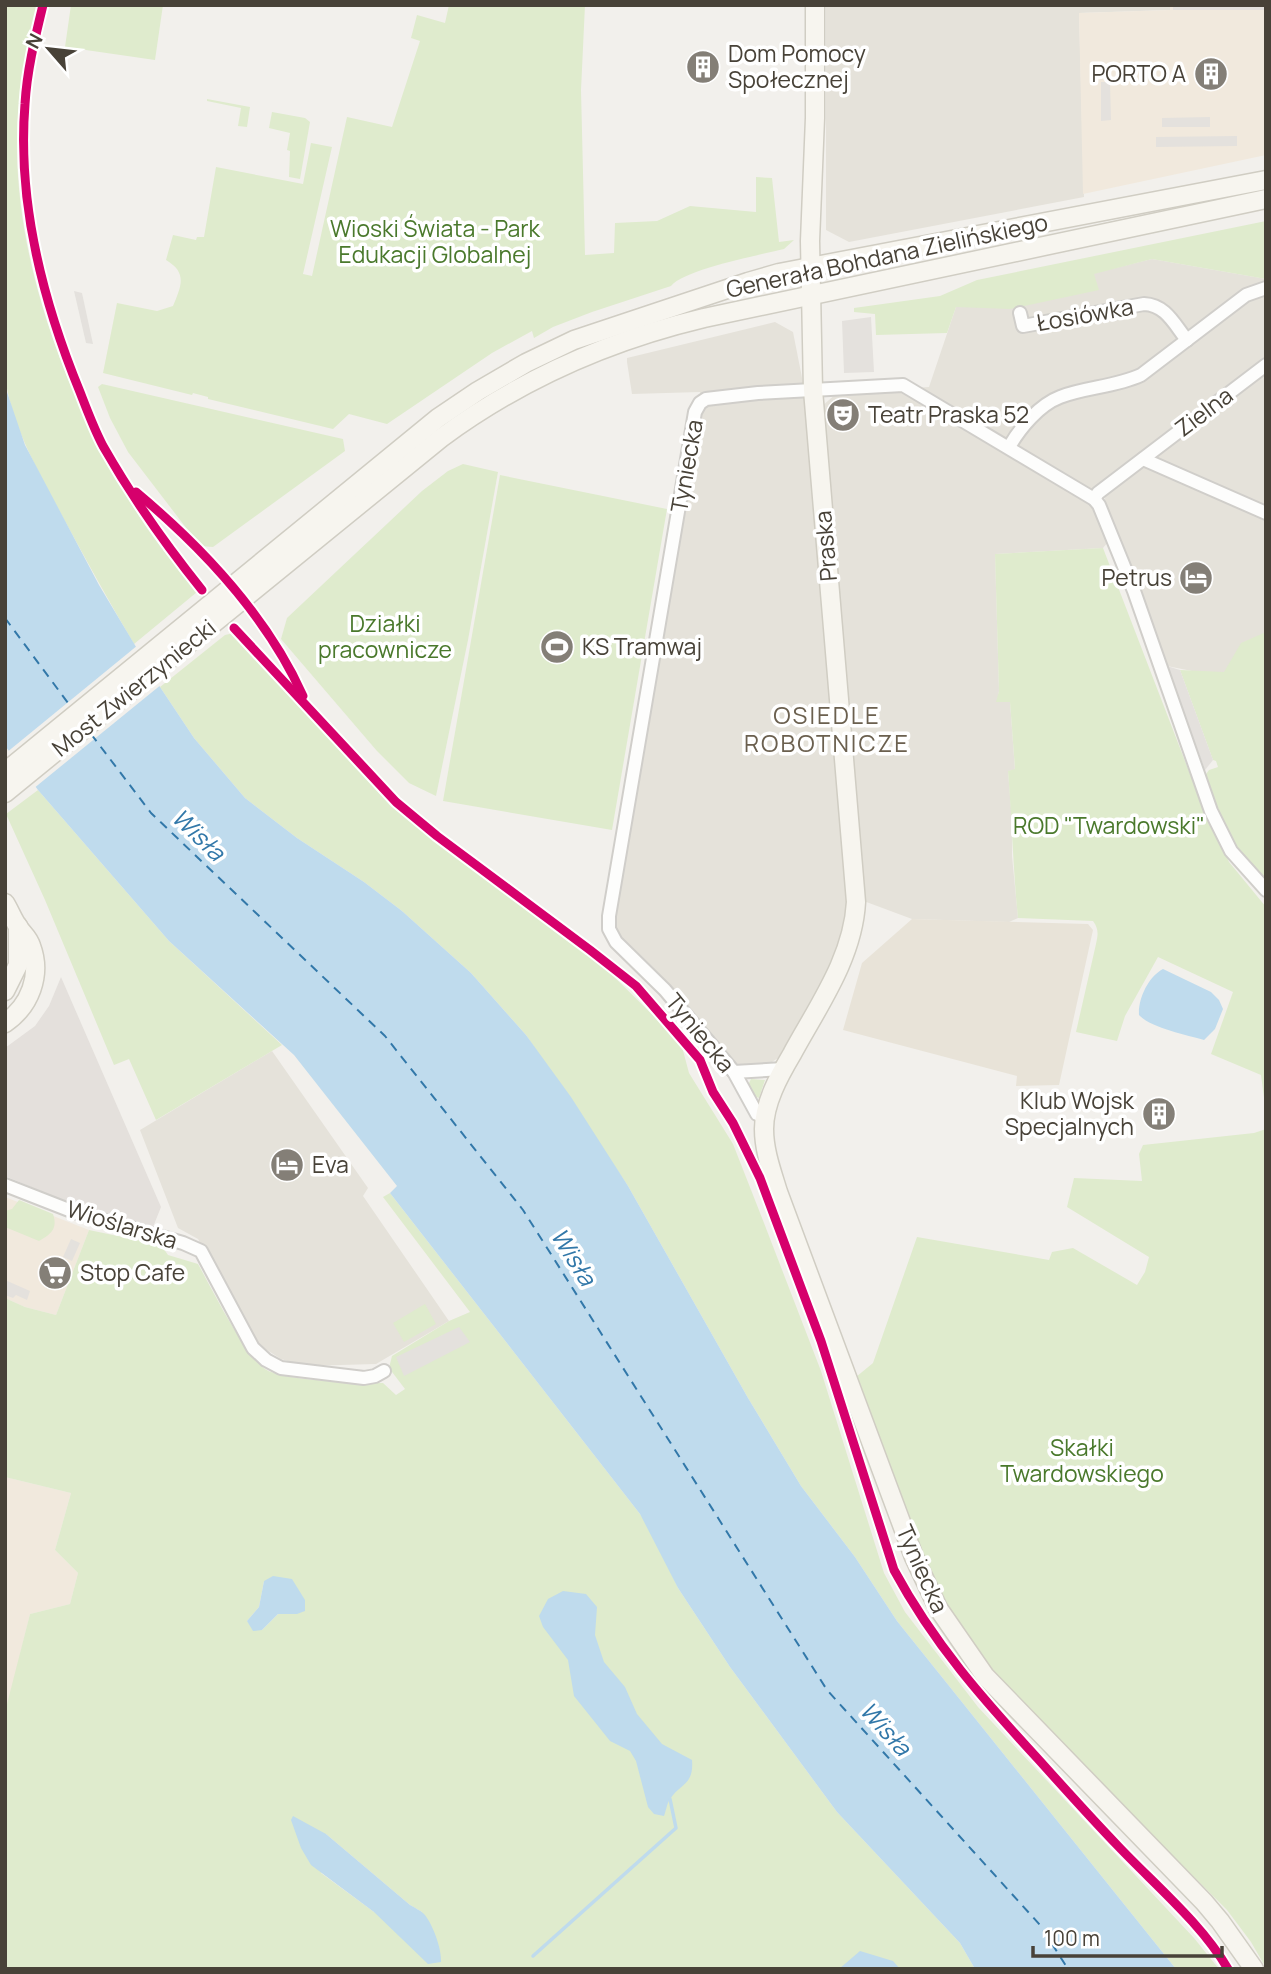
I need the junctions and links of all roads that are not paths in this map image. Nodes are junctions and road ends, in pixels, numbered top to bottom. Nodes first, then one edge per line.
1 (816, 5) edge
2 (1266, 180) edge
3 (1266, 200) edge
4 (811, 267) junction
5 (1266, 288) edge
6 (811, 295) junction
7 (1020, 313) dead end
8 (1186, 340) junction
9 (1266, 365) edge
10 (813, 390) junction
11 (1009, 447) junction
12 (1143, 459) junction
13 (1094, 499) junction
14 (1266, 513) edge
15 (257, 576) junction
16 (5, 772) edge
17 (5, 793) edge
18 (1266, 890) edge
19 (5, 903) edge
20 (18, 926) junction
21 (5, 991) edge
22 (5, 1023) edge
23 (783, 1069) junction
24 (734, 1072) junction
25 (765, 1117) junction
26 (5, 1185) edge
27 (384, 1371) dead end
28 (1254, 1969) edge

1 - 4 main road, Praska
2 - 4 main road, Generała Bohdana Zielińskiego
3 - 6 main road, Generała Bohdana Zielińskiego
4 - 6 main road, Praska
4 - 15 main road, Generała Bohdana Zielińskiego
5 - 8 street
6 - 10 main road, Praska
6 - 15 main road, Generała Bohdana Zielińskiego
7 - 8 street, Łosiówka
8 - 11 street
9 - 12 street, Zielna
10 - 11 street
10 - 23 main road, Praska
10 - 24 street, Tyniecka
11 - 13 street
12 - 13 street, Zielna
12 - 14 street, Zielna
13 - 18 street
15 - 16 main road, Most Zwierzyniecki
15 - 17 main road, Most Zwierzyniecki
19 - 20 main road
20 - 21 main road
20 - 22 main road
23 - 24 street
23 - 25 main road, Praska
24 - 25 street, Tyniecka
25 - 28 main road, Tyniecka
26 - 27 street, Wioślarska

